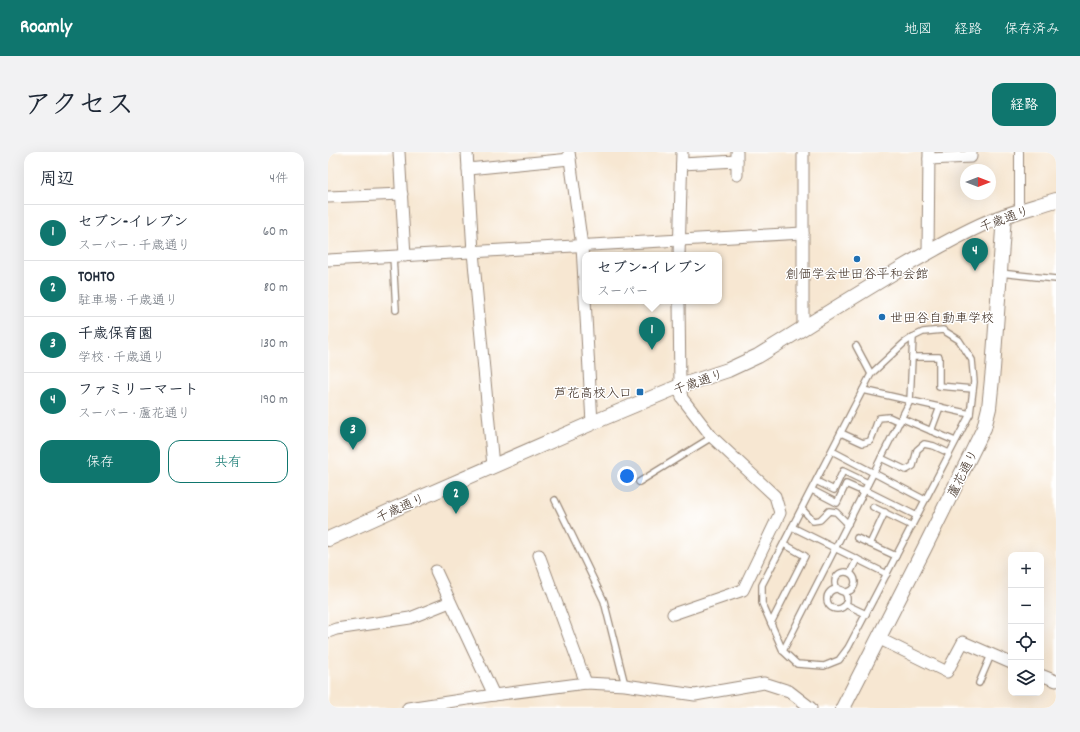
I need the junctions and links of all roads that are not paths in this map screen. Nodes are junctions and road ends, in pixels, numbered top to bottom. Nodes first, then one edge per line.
1 (399, 152) edge
2 (467, 152) edge
3 (682, 152) edge
4 (803, 152) edge
5 (971, 152) edge
6 (1020, 152) edge
7 (569, 156) edge
8 (738, 156) edge
9 (929, 156) edge
10 (682, 164) junction
11 (468, 169) junction
12 (738, 175) dead end
13 (402, 194) junction
14 (328, 197) edge
15 (1056, 200) edge
16 (1019, 211) junction
17 (1004, 216) junction
18 (803, 234) junction
19 (678, 240) junction
20 (582, 246) junction
21 (473, 252) junction
22 (582, 252) edge
23 (678, 252) edge
24 (928, 253) junction
25 (393, 256) junction
26 (405, 256) junction
27 (328, 260) edge
28 (1000, 273) junction
29 (1056, 279) edge
30 (585, 304) edge
31 (679, 304) edge
32 (396, 310) dead end
33 (803, 328) junction
34 (913, 337) junction
35 (856, 346) dead end
36 (912, 356) junction
37 (871, 374) junction
38 (680, 386) junction
39 (973, 388) junction
40 (863, 390) junction
41 (910, 401) junction
42 (940, 407) junction
43 (970, 414) junction
44 (900, 420) junction
45 (592, 423) junction
46 (931, 431) junction
47 (841, 433) junction
48 (712, 437) junction
49 (955, 441) junction
50 (832, 450) junction
51 (949, 453) junction
52 (881, 458) junction
53 (493, 466) junction
54 (874, 473) junction
55 (816, 481) junction
56 (639, 482) dead end
57 (868, 483) junction
58 (812, 490) junction
59 (864, 491) junction
60 (555, 500) dead end
61 (925, 500) junction
62 (873, 507) dead end
63 (802, 509) junction
64 (884, 512) junction
65 (917, 516) junction
66 (848, 524) junction
67 (912, 526) junction
68 (792, 527) junction
69 (857, 538) dead end
70 (328, 539) edge
71 (784, 544) junction
72 (870, 544) junction
73 (835, 548) junction
74 (539, 555) dead end
75 (896, 556) junction
76 (857, 559) junction
77 (436, 571) dead end
78 (850, 573) junction
79 (887, 574) junction
80 (841, 591) junction
81 (450, 602) junction
82 (845, 604) junction
83 (673, 614) dead end
84 (866, 614) junction
85 (771, 623) junction
86 (328, 632) edge
87 (878, 638) junction
88 (783, 651) junction
89 (991, 655) junction
90 (1008, 662) edge
91 (1044, 676) edge
92 (1056, 681) edge
93 (586, 683) junction
94 (978, 683) dead end
95 (625, 685) junction
96 (494, 695) junction
97 (408, 708) edge
98 (811, 708) edge
99 (843, 708) edge

1 - 13 street
2 - 11 street
3 - 10 street
4 - 18 street
5 - 9 street
6 - 16 street
7 - 11 street
7 - 20 street
8 - 10 street
8 - 12 street
9 - 24 street
10 - 19 street
11 - 21 street
13 - 14 street
13 - 26 street
15 - 16 street, 千歳通り
16 - 17 street, 千歳通り
17 - 24 street, 千歳通り
17 - 28 street, 蘆花通り
18 - 19 street
18 - 33 street
19 - 20 street
19 - 23 street
20 - 21 street
20 - 22 street
21 - 26 street
21 - 53 street
24 - 33 street, 千歳通り
25 - 26 street
25 - 27 street
25 - 32 lane
28 - 29 lane
28 - 87 street, 蘆花通り
30 - 45 street
31 - 38 street
33 - 38 street, 千歳通り
34 - 36 lane
34 - 37 lane
34 - 39 lane
35 - 37 lane
36 - 39 lane
36 - 41 lane
37 - 40 lane
38 - 45 street, 千歳通り
38 - 48 street
39 - 43 lane
40 - 41 lane
40 - 47 lane
41 - 42 lane
41 - 44 lane
42 - 43 lane
42 - 46 lane
43 - 49 lane
44 - 46 lane
44 - 47 lane
44 - 52 lane
45 - 53 street, 千歳通り
46 - 49 lane
47 - 50 lane
48 - 56 lane
48 - 83 street
49 - 51 lane
50 - 54 lane
50 - 55 lane
51 - 52 lane
51 - 61 lane
52 - 54 lane
53 - 70 street, 千歳通り
54 - 57 lane
54 - 61 lane
55 - 57 lane
55 - 58 lane
57 - 59 lane
58 - 59 lane
58 - 63 lane
59 - 65 lane
59 - 66 lane
60 - 95 lane
61 - 65 lane
62 - 64 lane
63 - 66 lane
63 - 68 lane
64 - 67 lane
64 - 72 lane
65 - 67 lane
66 - 73 lane
67 - 75 lane
68 - 71 lane
68 - 73 lane
69 - 72 lane
71 - 85 lane
71 - 85 lane
72 - 75 lane
73 - 76 lane
73 - 88 lane
74 - 93 street
75 - 79 lane
76 - 78 lane
76 - 79 lane
77 - 81 street
78 - 80 lane
78 - 80 lane
79 - 84 lane
80 - 82 lane
80 - 82 lane
81 - 86 street
81 - 96 street
82 - 84 lane
84 - 88 lane
85 - 88 lane
87 - 89 street
87 - 99 street, 蘆花通り
89 - 90 street
89 - 94 lane
91 - 92 street
93 - 95 street
93 - 96 street
95 - 98 street
96 - 97 street

